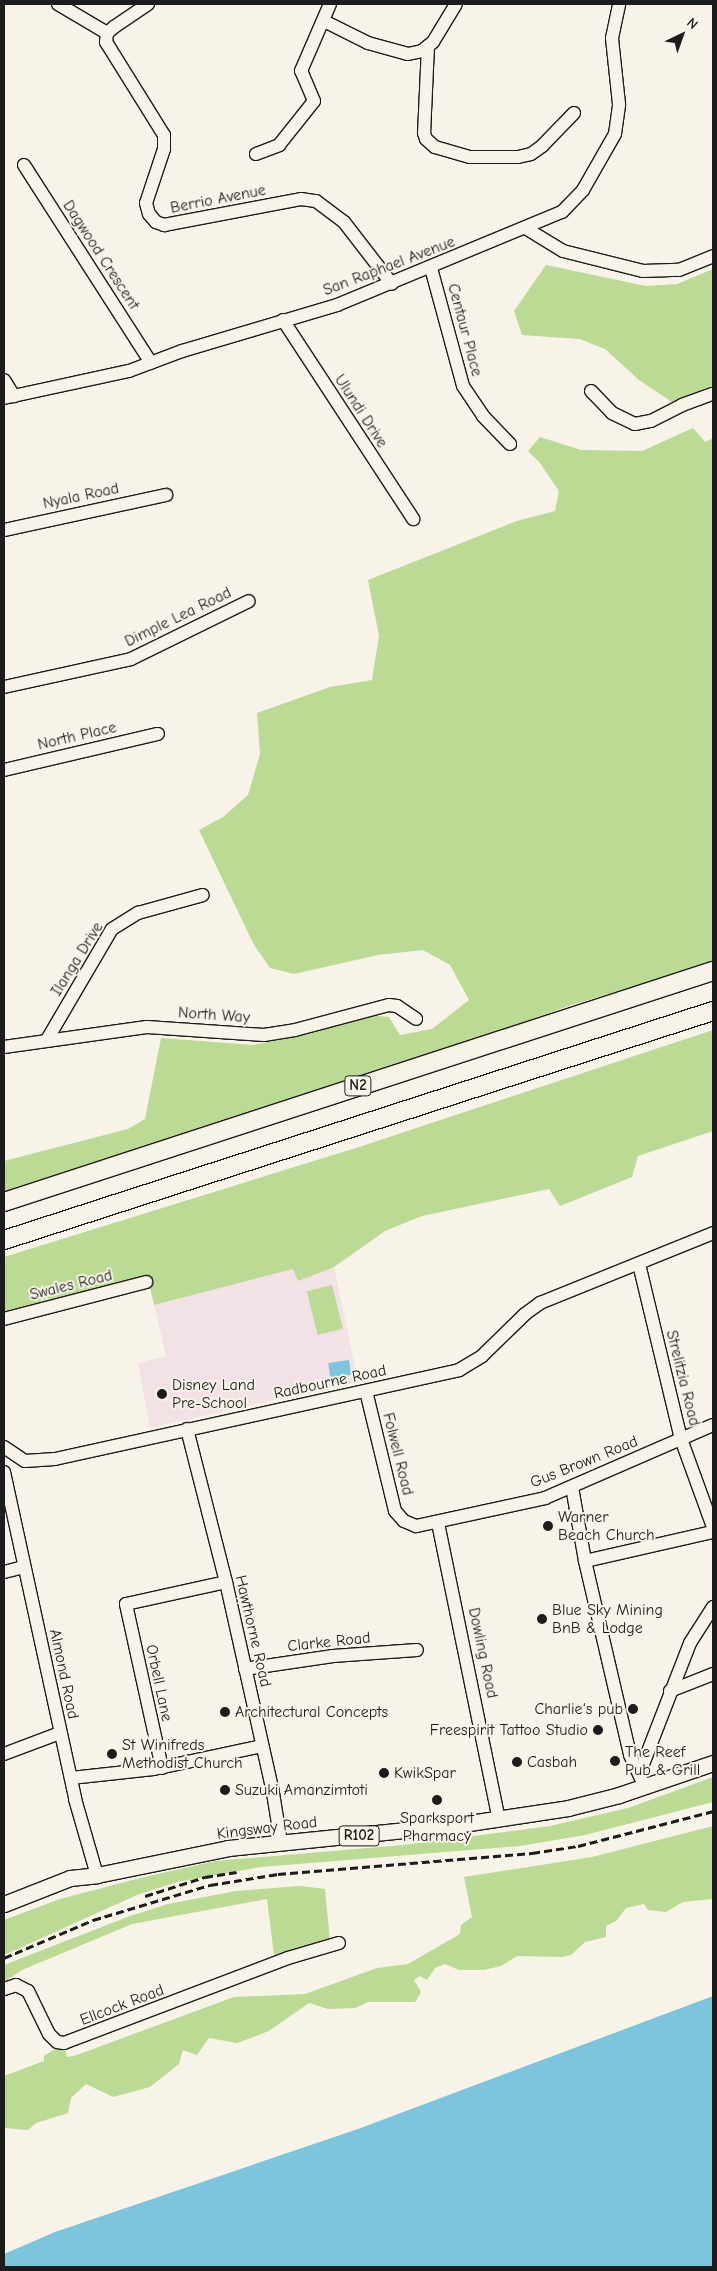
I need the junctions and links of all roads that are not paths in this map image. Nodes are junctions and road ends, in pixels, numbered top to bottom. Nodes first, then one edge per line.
1 (58, 4) edge
2 (148, 4) edge
3 (330, 4) edge
4 (456, 4) edge
5 (619, 4) edge
6 (324, 21) junction
7 (107, 33) junction
8 (428, 46) junction
9 (574, 113) dead end
10 (256, 154) dead end
11 (24, 165) dead end
12 (526, 228) junction
13 (713, 256) edge
14 (431, 268) junction
15 (392, 284) junction
16 (283, 320) junction
17 (151, 363) junction
18 (4, 380) edge
19 (590, 391) dead end
20 (713, 394) edge
21 (9, 397) edge
22 (510, 444) dead end
23 (166, 495) dead end
24 (413, 520) dead end
25 (4, 530) edge
26 (249, 600) dead end
27 (4, 687) edge
28 (158, 734) dead end
29 (4, 770) edge
30 (203, 895) dead end
31 (713, 971) edge
32 (713, 1011) edge
33 (416, 1019) dead end
34 (48, 1038) junction
35 (4, 1047) edge
36 (4, 1202) edge
37 (713, 1233) edge
38 (4, 1240) edge
39 (639, 1264) junction
40 (146, 1282) dead end
41 (4, 1319) edge
42 (366, 1391) junction
43 (713, 1425) edge
44 (187, 1429) junction
45 (681, 1439) junction
46 (4, 1447) edge
47 (34, 1462) junction
48 (4, 1474) edge
49 (572, 1487) junction
50 (404, 1521) joint
51 (438, 1523) junction
52 (713, 1527) edge
53 (713, 1532) edge
54 (585, 1561) junction
55 (24, 1567) junction
56 (4, 1572) edge
57 (226, 1582) junction
58 (713, 1606) edge
59 (417, 1650) dead end
60 (245, 1669) junction
61 (713, 1674) edge
62 (670, 1691) junction
63 (60, 1733) junction
64 (262, 1746) junction
65 (4, 1754) edge
66 (713, 1763) edge
67 (162, 1768) junction
68 (640, 1772) junction
69 (71, 1778) junction
70 (645, 1787) junction
71 (499, 1819) junction
72 (281, 1842) junction
73 (97, 1875) junction
74 (4, 1904) edge
75 (339, 1943) dead end
76 (4, 1989) edge

1 - 7 street
2 - 7 street
3 - 6 street
4 - 8 street
5 - 12 street, San Raphael Avenue
6 - 8 street
6 - 10 street
7 - 15 street, Berrio Avenue
8 - 9 street
11 - 17 street, Dagwood Crescent
12 - 13 street
12 - 14 street, San Raphael Avenue
14 - 15 street, San Raphael Avenue
14 - 22 street, Centaur Place
15 - 16 street, San Raphael Avenue
16 - 17 street, San Raphael Avenue
16 - 24 street, Ulundi Drive
17 - 21 street, San Raphael Avenue
18 - 21 street
19 - 20 street
23 - 25 street, Nyala Road
26 - 27 street, Dimple Lea Road
28 - 29 street, North Place
30 - 34 street, Ilanga Drive
31 - 36 highway, N2
32 - 38 highway, N2
33 - 34 street, North Way
34 - 35 street, North Way
37 - 39 street, Radbourne Road
39 - 42 street, Radbourne Road
39 - 45 street, Strelitzia Road
40 - 41 street, Swales Road
42 - 44 street, Radbourne Road
42 - 50 street, Folwell Road
43 - 45 street, Gus Brown Road
44 - 47 street, Radbourne Road
44 - 57 street, Hawthorne Road
45 - 49 street, Gus Brown Road
45 - 52 street, Strelitzia Road
46 - 47 street
47 - 48 street, Almond Road
48 - 55 street, Almond Road
49 - 51 street, Gus Brown Road
49 - 54 street
50 - 51 street, Gus Brown Road
51 - 71 street, Dowling Road
53 - 54 street
54 - 68 street
55 - 56 street
55 - 63 street, Almond Road
57 - 60 street, Hawthorne Road
57 - 67 street, Orbell Lane
58 - 62 street
59 - 60 street, Clarke Road
60 - 64 street, Hawthorne Road
61 - 62 street
62 - 68 street
63 - 65 street
63 - 69 street, Almond Road
64 - 67 street
64 - 72 street, Hawthorne Road
66 - 70 main road, Kingsway Road / R102
67 - 69 street
68 - 70 street
69 - 73 street, Almond Road
70 - 71 main road, Kingsway Road / R102
71 - 72 main road, Kingsway Road / R102
72 - 73 main road, Kingsway Road / R102
73 - 74 main road, Kingsway Road / R102
75 - 76 street, Ellcock Road

